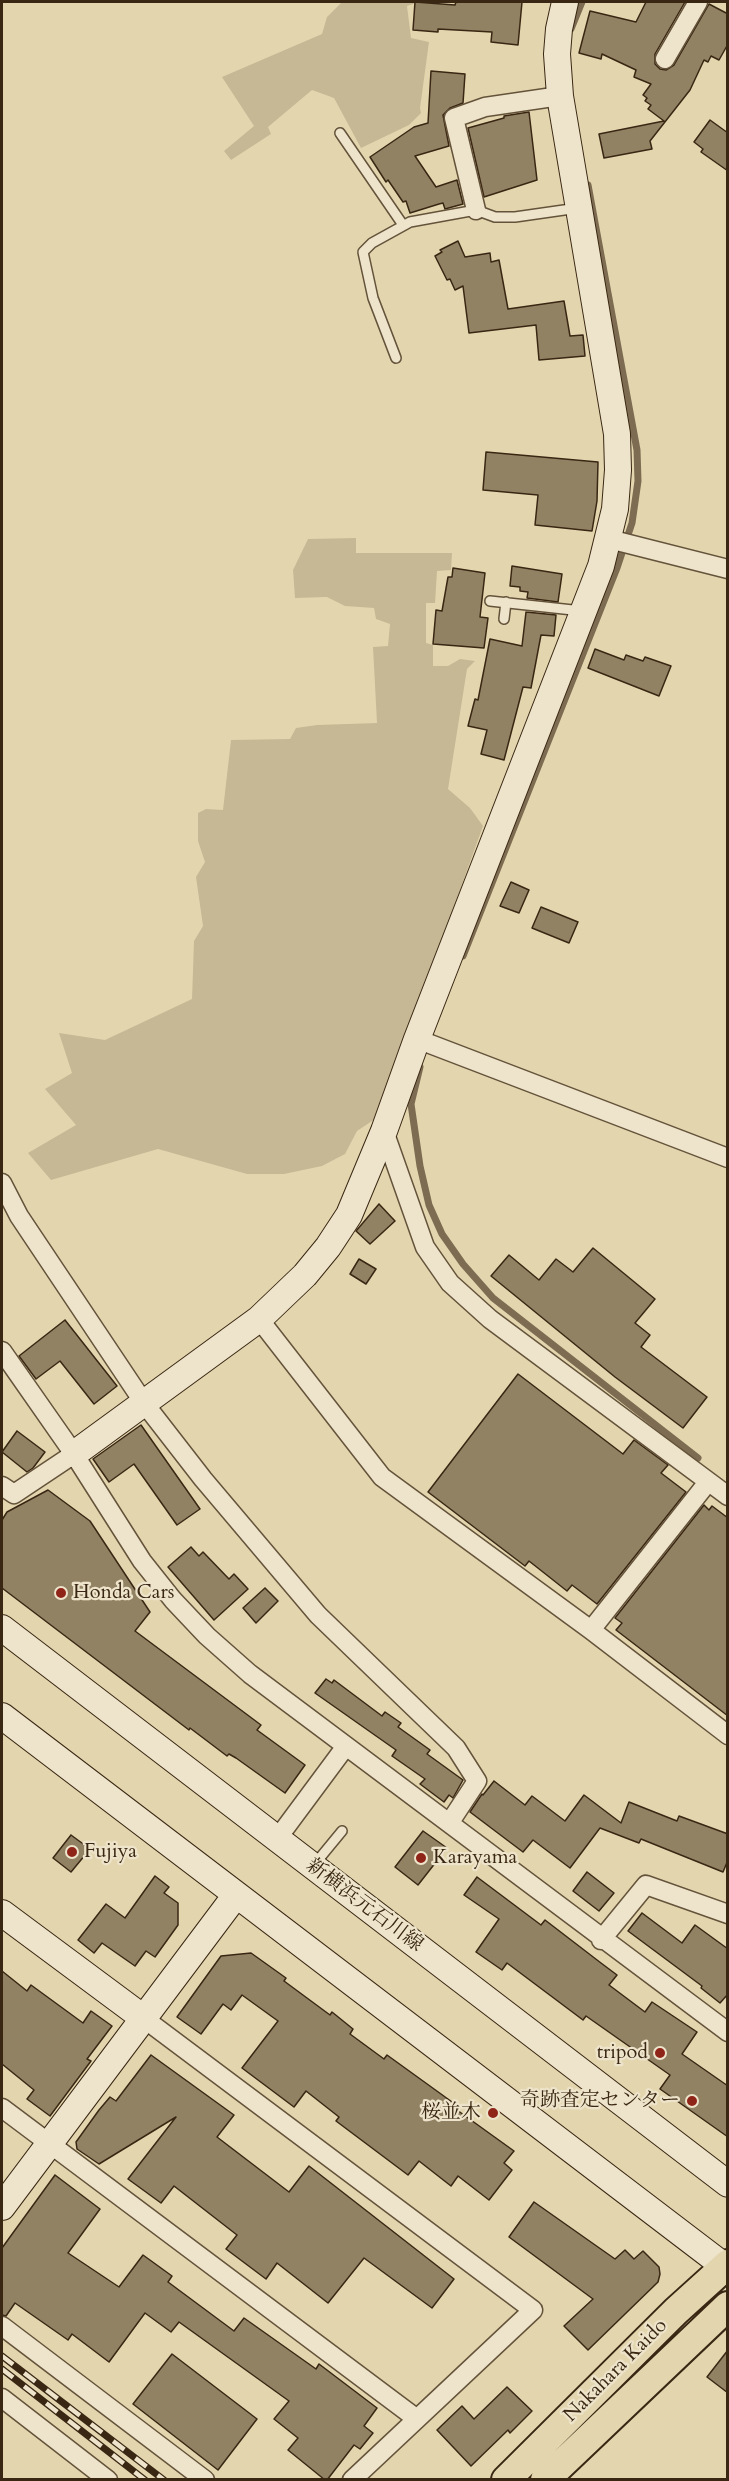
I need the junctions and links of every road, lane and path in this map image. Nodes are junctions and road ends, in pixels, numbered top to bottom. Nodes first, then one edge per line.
1 (565, 2) edge
2 (698, 2) edge
3 (665, 59) dead end
4 (560, 96) junction
5 (340, 133) dead end
6 (578, 208) junction
7 (476, 210) junction
8 (403, 225) junction
9 (396, 358) dead end
10 (610, 539) junction
11 (728, 569) edge
12 (490, 600) dead end
13 (506, 602) junction
14 (584, 611) junction
15 (504, 619) dead end
16 (427, 1043) junction
17 (384, 1131) junction
18 (728, 1158) edge
19 (2, 1183) edge
20 (259, 1319) junction
21 (2, 1350) edge
22 (144, 1403) junction
23 (74, 1454) junction
24 (708, 1482) junction
25 (2, 1485) edge
26 (728, 1496) edge
27 (2, 1628) edge
28 (591, 1630) junction
29 (2, 1716) edge
30 (728, 1735) edge
31 (346, 1746) junction
32 (450, 1822) junction
33 (342, 1831) dead end
34 (277, 1839) junction
35 (313, 1867) junction
36 (236, 1894) junction
37 (2, 1913) edge
38 (728, 1914) edge
39 (601, 1940) junction
40 (142, 2017) junction
41 (728, 2032) edge
42 (2, 2108) edge
43 (49, 2142) junction
44 (728, 2184) edge
45 (2, 2207) edge
46 (726, 2267) edge
47 (728, 2306) edge
48 (2, 2326) edge
49 (2, 2398) edge
50 (417, 2419) junction
51 (108, 2480) edge
52 (206, 2480) edge
53 (352, 2480) edge
54 (506, 2480) edge
55 (544, 2480) edge

1 - 4 street
2 - 3 street
4 - 6 street
4 - 7 street
5 - 8 lane
6 - 7 lane
6 - 10 street
7 - 8 lane
8 - 9 lane
10 - 11 street
10 - 14 street
12 - 13 lane
13 - 14 lane
13 - 15 lane
14 - 16 street
16 - 17 street
16 - 18 street
17 - 20 street
17 - 24 street
19 - 22 street
20 - 22 street
20 - 28 street
21 - 23 street
22 - 23 street
22 - 32 street
23 - 25 street
23 - 31 street
24 - 26 street
24 - 28 street
27 - 34 street, 新横浜元石川線
28 - 30 street
29 - 36 street
31 - 32 street
31 - 34 street
32 - 39 street
33 - 35 lane
34 - 35 street, 新横浜元石川線
35 - 44 street, 新横浜元石川線
36 - 40 street
36 - 46 street
37 - 40 street
38 - 39 street
39 - 41 street
40 - 43 street
40 - 50 street
42 - 43 street
43 - 45 street
43 - 50 street
46 - 54 main road, Nakahara Kaido
47 - 55 main road, Nakahara Kaido
48 - 52 street
49 - 51 street
50 - 53 street

